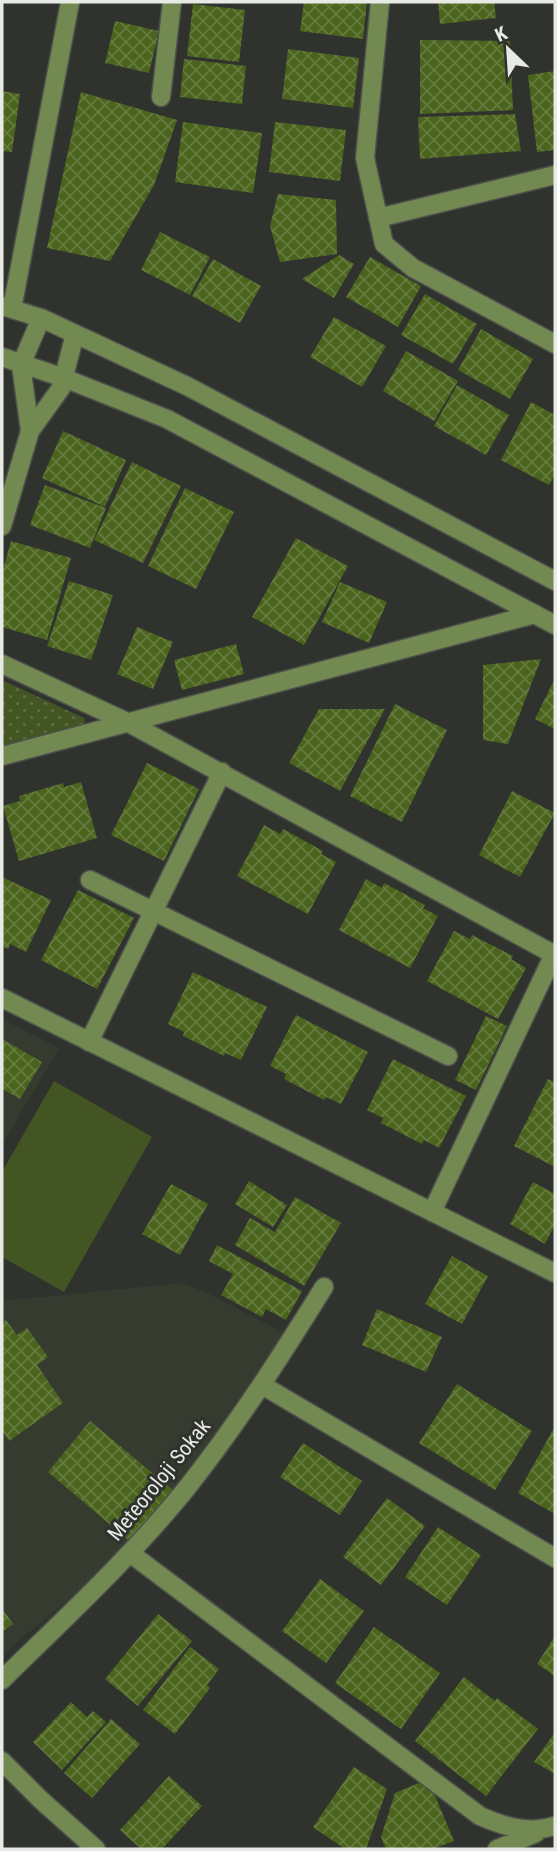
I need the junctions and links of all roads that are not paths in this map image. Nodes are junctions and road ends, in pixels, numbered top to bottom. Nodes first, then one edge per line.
1 (70, 2) edge
2 (172, 2) edge
3 (380, 2) edge
4 (161, 97) dead end
5 (555, 175) edge
6 (378, 218) junction
7 (7, 308) edge
8 (41, 317) junction
9 (75, 334) junction
10 (555, 344) edge
11 (2, 357) edge
12 (21, 365) junction
13 (64, 378) junction
14 (30, 431) junction
15 (2, 526) edge
16 (555, 581) edge
17 (535, 614) junction
18 (555, 625) edge
19 (2, 664) edge
20 (129, 723) junction
21 (2, 756) edge
22 (222, 772) junction
23 (90, 880) dead end
24 (152, 912) junction
25 (555, 954) edge
26 (2, 998) edge
27 (89, 1042) junction
28 (448, 1056) dead end
29 (432, 1212) junction
30 (555, 1273) edge
31 (324, 1287) dead end
32 (262, 1385) junction
33 (130, 1553) junction
34 (555, 1558) edge
35 (2, 1680) edge
36 (2, 1761) edge
37 (553, 1827) edge
38 (96, 1849) edge
39 (497, 1849) edge

1 - 7 street
2 - 4 street
3 - 6 street
5 - 6 street
6 - 10 street
7 - 8 street
8 - 9 street
8 - 12 street
9 - 13 street
9 - 16 street
11 - 12 street
12 - 13 street
12 - 14 street
13 - 14 street
13 - 17 street
14 - 15 street
17 - 18 street
17 - 20 street
19 - 20 street
20 - 21 street
20 - 22 street
22 - 24 street
22 - 25 street
23 - 24 street
24 - 27 street
24 - 28 street
25 - 29 street
26 - 27 street
27 - 29 street
29 - 30 street
31 - 32 street, Meteoroloji Sokak
32 - 33 street, Meteoroloji Sokak
32 - 34 street
33 - 35 street, Meteoroloji Sokak
33 - 37 street
36 - 38 street
37 - 39 street

